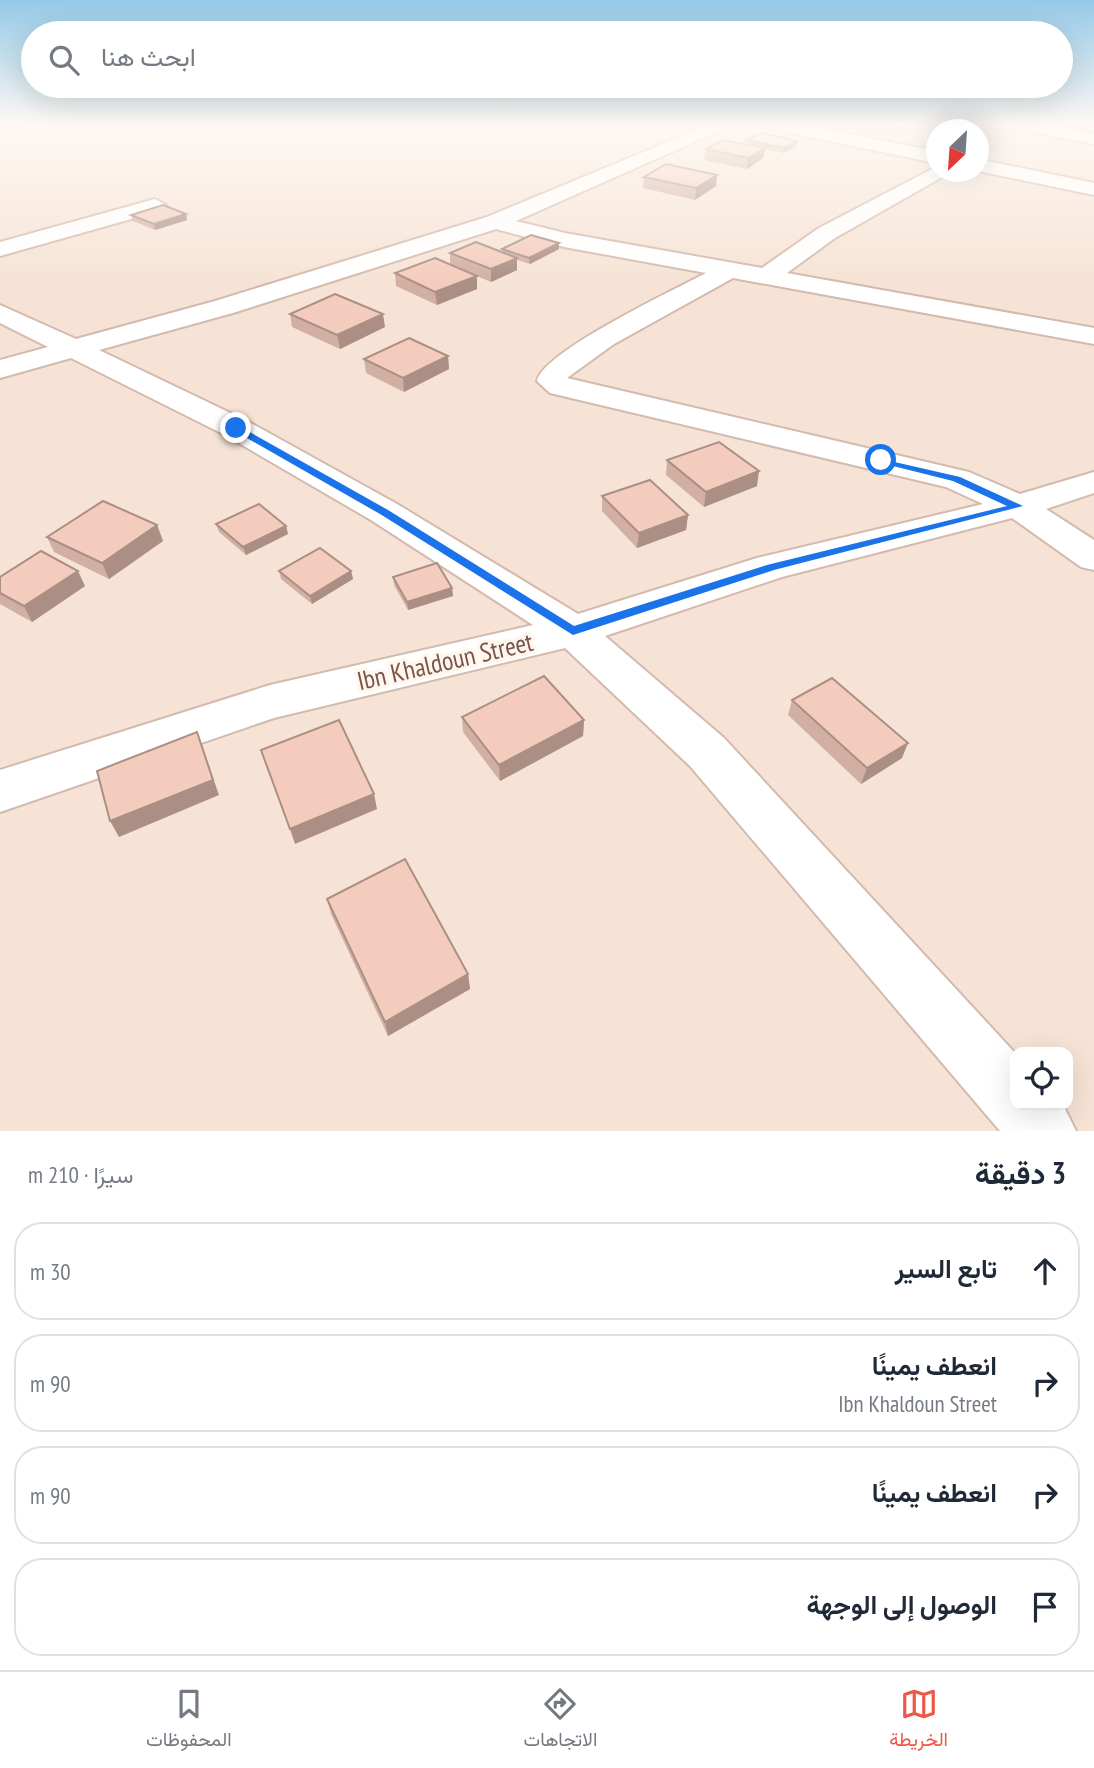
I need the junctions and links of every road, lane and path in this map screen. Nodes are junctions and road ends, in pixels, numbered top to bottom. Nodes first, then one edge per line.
1 (602, 177) edge
2 (1035, 177) edge
3 (926, 180) edge
4 (1094, 189) edge
5 (155, 205) edge
6 (495, 222) junction
7 (0, 249) edge
8 (728, 271) junction
9 (767, 276) junction
10 (0, 313) edge
11 (1094, 337) edge
12 (76, 348) junction
13 (0, 369) edge
14 (1094, 482) edge
15 (1018, 506) junction
16 (1094, 558) edge
17 (573, 631) junction
18 (0, 792) edge
19 (1010, 1094) edge
20 (1024, 1110) edge
21 (1043, 1131) edge

1 - 6 street
2 - 4 street
3 - 9 street
5 - 7 street
6 - 8 street
6 - 12 street
8 - 9 street
8 - 15 street
9 - 11 street
10 - 12 street
12 - 13 street
12 - 17 street
14 - 15 street, Ibn Khaldoun Street
15 - 16 street
15 - 17 street, Ibn Khaldoun Street
17 - 18 street, Ibn Khaldoun Street
17 - 19 street
20 - 21 street

